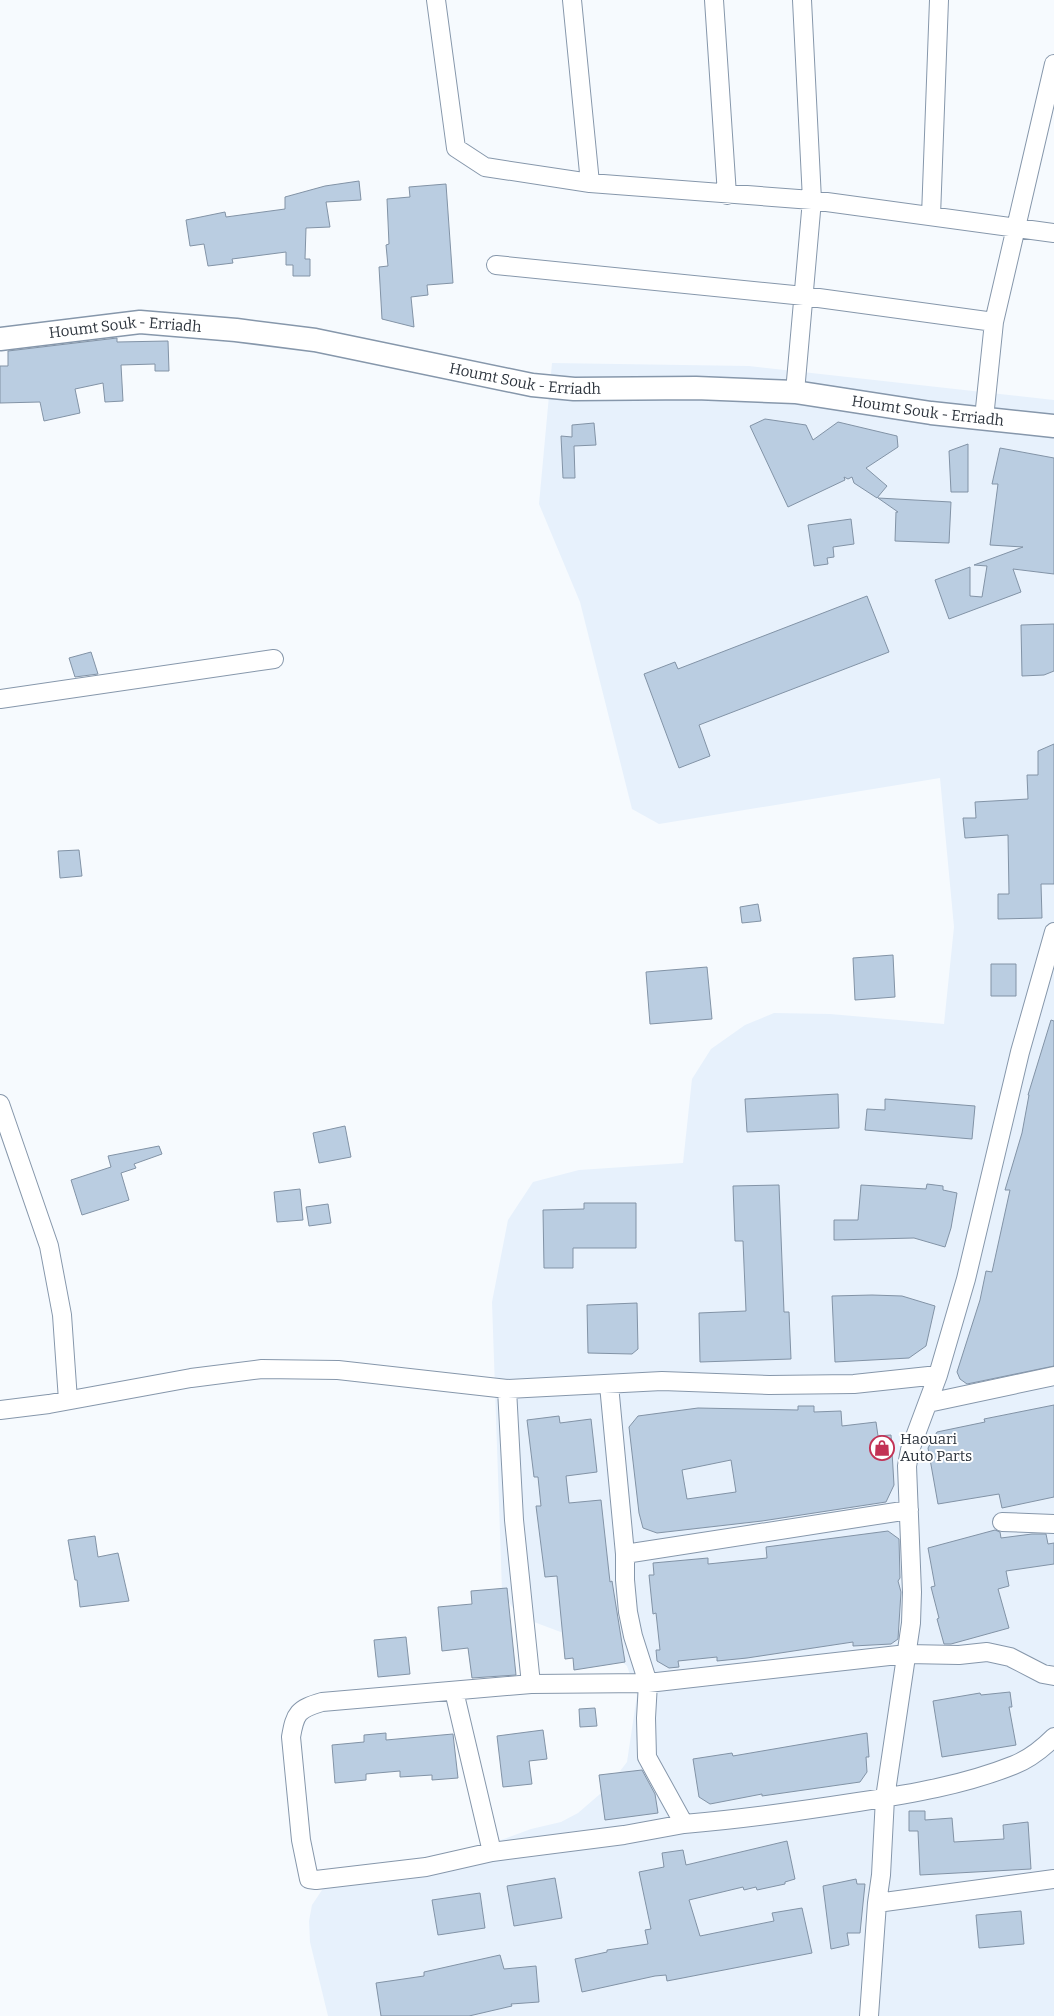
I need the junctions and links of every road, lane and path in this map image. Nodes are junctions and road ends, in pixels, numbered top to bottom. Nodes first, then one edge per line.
1 (436, 0) edge
2 (572, 0) edge
3 (714, 0) edge
4 (802, 0) edge
5 (939, 0) edge
6 (1054, 64) edge
7 (590, 183) junction
8 (727, 195) junction
9 (812, 200) junction
10 (931, 216) junction
11 (1016, 228) junction
12 (1054, 233) edge
13 (496, 265) dead end
14 (804, 296) junction
15 (994, 322) junction
16 (0, 339) edge
17 (795, 392) junction
18 (984, 418) junction
19 (1054, 426) edge
20 (274, 659) dead end
21 (0, 699) edge
22 (1054, 932) edge
23 (0, 1104) edge
24 (938, 1375) junction
25 (1054, 1376) edge
26 (609, 1385) junction
27 (506, 1389) junction
28 (68, 1400) junction
29 (928, 1402) junction
30 (0, 1410) edge
31 (909, 1510) junction
32 (1002, 1522) dead end
33 (1054, 1524) edge
34 (625, 1554) junction
35 (907, 1654) junction
36 (1054, 1676) edge
37 (648, 1683) junction
38 (531, 1684) junction
39 (454, 1691) junction
40 (1054, 1737) edge
41 (885, 1798) junction
42 (684, 1824) junction
43 (492, 1852) junction
44 (1054, 1879) edge
45 (877, 1903) junction
46 (869, 2016) edge

1 - 7 street
2 - 7 street
3 - 8 street
4 - 9 street
5 - 10 street
6 - 11 street
7 - 8 street
8 - 9 street
9 - 10 street
9 - 14 street
10 - 11 street
11 - 12 street
11 - 15 street
13 - 14 street
14 - 15 street
14 - 17 street
15 - 18 street
16 - 17 street, Houmt Souk - Erriadh
17 - 18 street, Houmt Souk - Erriadh
18 - 19 street, Houmt Souk - Erriadh
20 - 21 street
22 - 24 street
23 - 28 street
24 - 26 street
24 - 29 street
25 - 29 street
26 - 27 street
26 - 34 street
27 - 28 street
27 - 38 street
28 - 30 street
29 - 31 street
31 - 34 street
31 - 35 street
32 - 33 street
34 - 37 street
35 - 36 street
35 - 37 street
35 - 41 street
37 - 38 street
37 - 42 street
38 - 39 street
39 - 43 street
39 - 43 street
40 - 41 street
41 - 42 street
41 - 45 street
42 - 43 street
44 - 45 street
45 - 46 street

